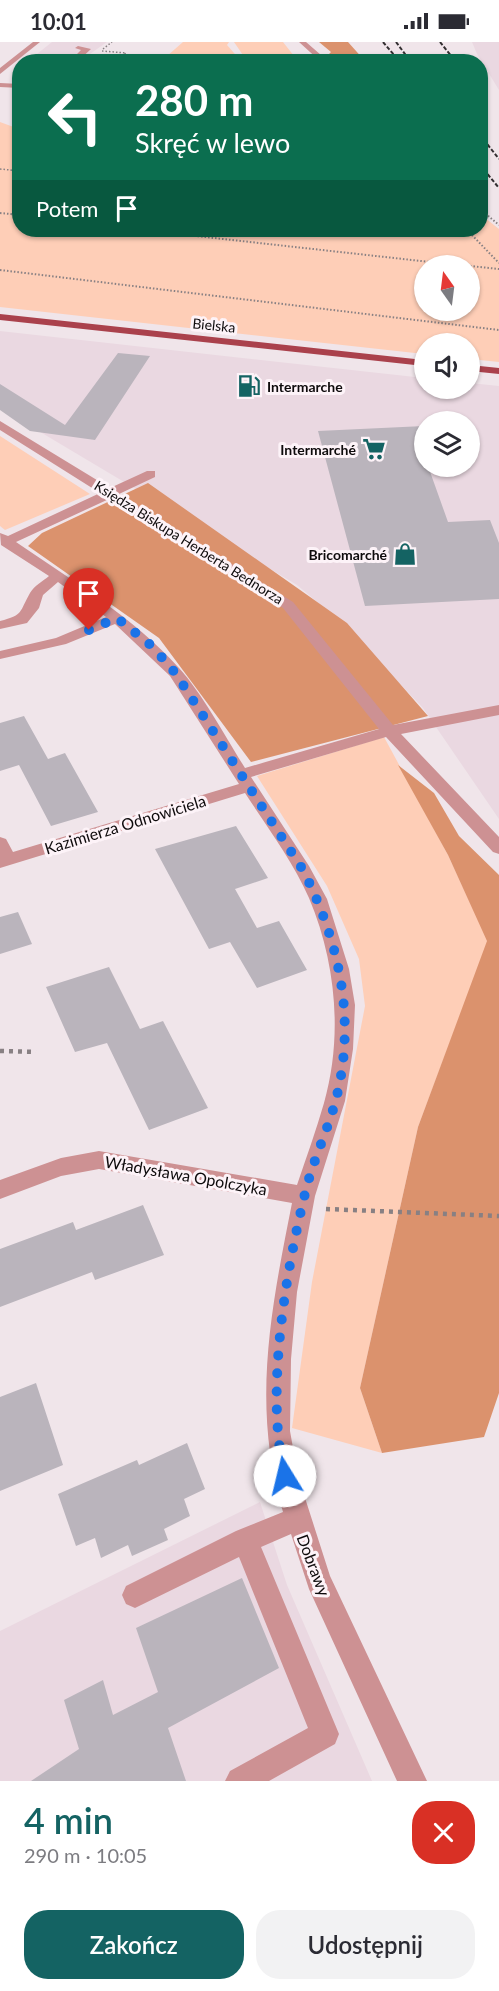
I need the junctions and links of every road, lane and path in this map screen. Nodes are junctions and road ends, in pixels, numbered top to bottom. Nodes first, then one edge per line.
1 (37, 42) edge
2 (302, 42) edge
3 (78, 48) dead end
4 (100, 51) dead end
5 (22, 54) edge
6 (81, 54) edge
7 (125, 54) edge
8 (316, 54) edge
9 (12, 62) edge
10 (0, 72) edge
11 (205, 237) edge
12 (474, 237) edge
13 (414, 260) edge
14 (499, 263) edge
15 (480, 267) edge
16 (499, 269) edge
17 (0, 270) edge
18 (0, 316) edge
19 (499, 330) edge
20 (414, 362) edge
21 (480, 369) edge
22 (499, 371) edge
23 (0, 425) edge
24 (151, 474) dead end
25 (112, 493) junction
26 (3, 540) edge
27 (57, 576) junction
28 (117, 618) junction
29 (0, 625) edge
30 (0, 655) edge
31 (499, 710) edge
32 (389, 731) junction
33 (246, 780) junction
34 (479, 823) junction
35 (499, 825) edge
36 (0, 843) edge
37 (499, 848) edge
38 (4, 861) edge
39 (0, 1051) edge
40 (36, 1052) dead end
41 (0, 1190) edge
42 (304, 1196) junction
43 (499, 1216) edge
44 (297, 1519) junction
45 (245, 1540) junction
46 (135, 1595) dead end
47 (245, 1780) edge
48 (412, 1781) edge

1 - 5 street
2 - 8 street
3 - 6 street
4 - 7 path
9 - 10 street
11 - 13 path
12 - 14 path
15 - 16 path
17 - 19 path
18 - 20 main road, Bielska
21 - 22 main road
23 - 25 street, Księdza Biskupa Herberta Bednorza
24 - 25 street
25 - 26 street
25 - 32 street, Księdza Biskupa Herberta Bednorza
26 - 27 street, Dobrawy
27 - 28 street, Dobrawy
27 - 29 street
28 - 30 street
28 - 33 street, Dobrawy
31 - 32 street, Kazimierza Odnowiciela
32 - 33 street, Kazimierza Odnowiciela
32 - 34 street, Księdza Biskupa Herberta Bednorza
33 - 38 street, Kazimierza Odnowiciela
33 - 42 street, Dobrawy
34 - 35 street
34 - 37 street, Księdza Biskupa Herberta Bednorza
36 - 38 street
39 - 40 path
41 - 42 street, Władysława Opolczyka
42 - 43 path
42 - 44 street, Dobrawy
44 - 45 street
44 - 48 street, Dobrawy
45 - 46 street
45 - 47 street

